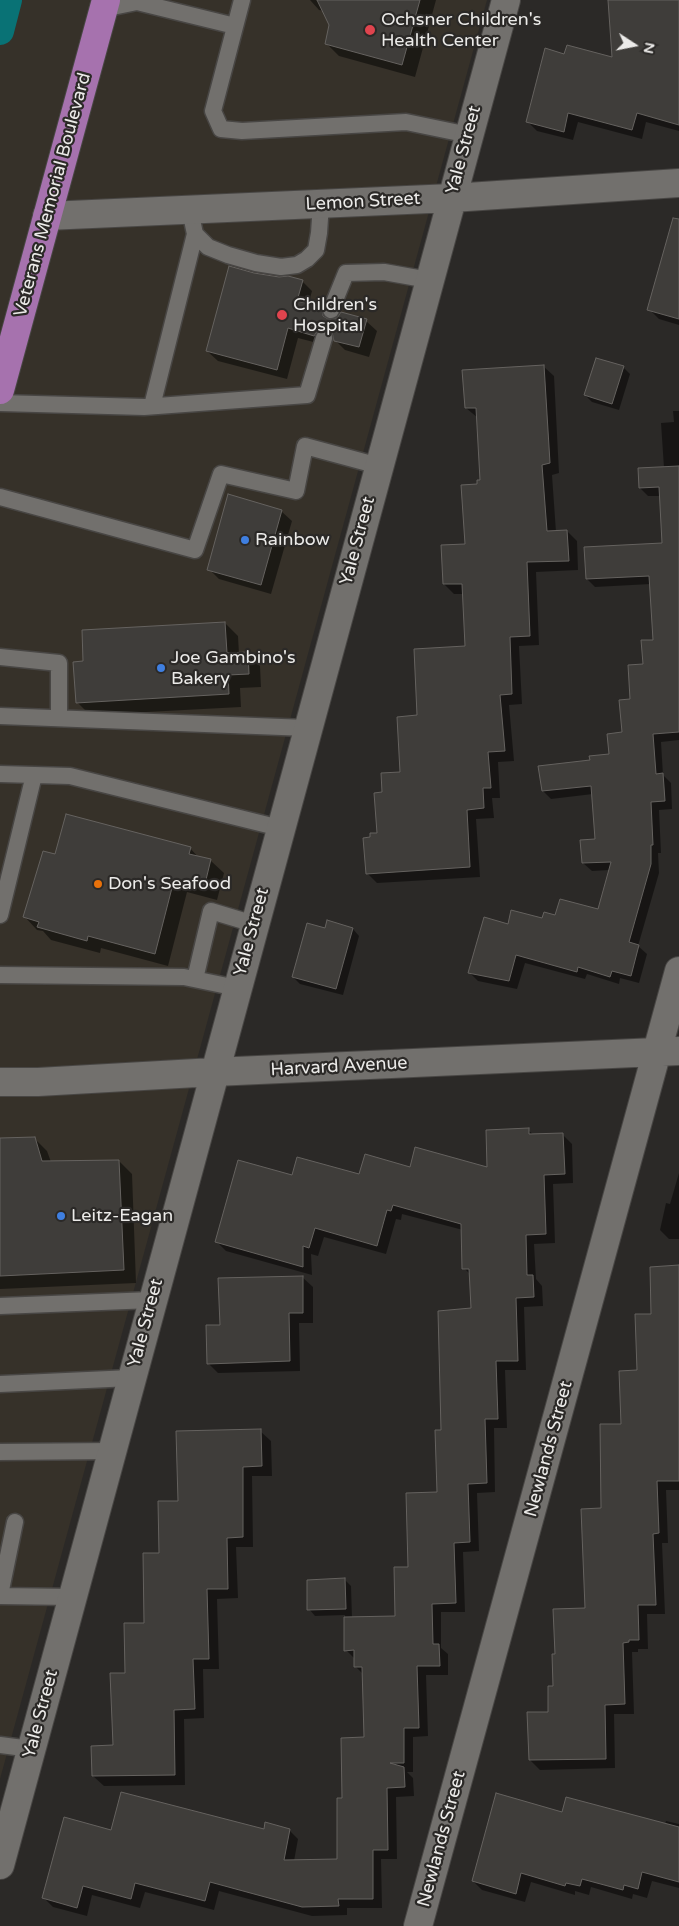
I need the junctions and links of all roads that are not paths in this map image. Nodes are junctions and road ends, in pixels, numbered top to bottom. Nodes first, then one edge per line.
1 (242, 0) edge
2 (506, 0) edge
3 (104, 5) edge
4 (236, 26) junction
5 (469, 135) junction
6 (679, 183) edge
7 (452, 198) junction
8 (321, 204) junction
9 (47, 216) junction
10 (192, 222) junction
11 (429, 280) junction
12 (331, 310) dead end
13 (324, 338) dead end
14 (0, 390) edge
15 (0, 403) edge
16 (152, 406) junction
17 (379, 466) junction
18 (0, 498) edge
19 (0, 657) edge
20 (0, 716) edge
21 (59, 718) junction
22 (308, 728) junction
23 (0, 774) edge
24 (34, 775) junction
25 (280, 828) junction
26 (0, 915) edge
27 (254, 924) junction
28 (679, 971) edge
29 (0, 976) edge
30 (195, 979) junction
31 (237, 988) junction
32 (668, 1052) edge
33 (214, 1072) junction
34 (0, 1082) edge
35 (152, 1300) junction
36 (0, 1306) edge
37 (131, 1378) junction
38 (0, 1384) edge
39 (112, 1451) junction
40 (0, 1452) edge
41 (15, 1522) dead end
42 (0, 1596) edge
43 (72, 1598) junction
44 (0, 1745) edge
45 (31, 1749) junction
46 (0, 1865) edge
47 (418, 1926) edge

1 - 4 lane
2 - 5 street, Yale Street
3 - 4 lane
3 - 9 main road, Veterans Memorial Boulevard
4 - 5 lane
5 - 7 street, Yale Street
6 - 7 street, Lemon Street
7 - 8 street, Lemon Street
7 - 11 street, Yale Street
8 - 10 street, Lemon Street
8 - 10 lane
9 - 10 street, Lemon Street
9 - 14 main road, Veterans Memorial Boulevard
10 - 16 lane
11 - 12 lane
11 - 17 street, Yale Street
13 - 16 lane
15 - 16 lane
17 - 18 lane
17 - 22 street, Yale Street
19 - 21 lane
20 - 21 lane
21 - 22 lane
22 - 25 street, Yale Street
23 - 24 lane
24 - 25 lane
24 - 26 lane
25 - 27 street, Yale Street
27 - 30 lane
27 - 31 street, Yale Street
28 - 32 street, Newlands Street
29 - 30 lane
30 - 31 lane
31 - 33 street, Yale Street
32 - 33 street, Harvard Avenue
32 - 47 street, Newlands Street
33 - 34 street, Harvard Avenue
33 - 35 street, Yale Street
35 - 36 lane
35 - 37 street, Yale Street
37 - 38 lane
37 - 39 street, Yale Street
39 - 40 lane
39 - 43 street, Yale Street
41 - 42 lane
42 - 43 lane
43 - 45 street, Yale Street
44 - 45 lane
45 - 46 street, Yale Street

